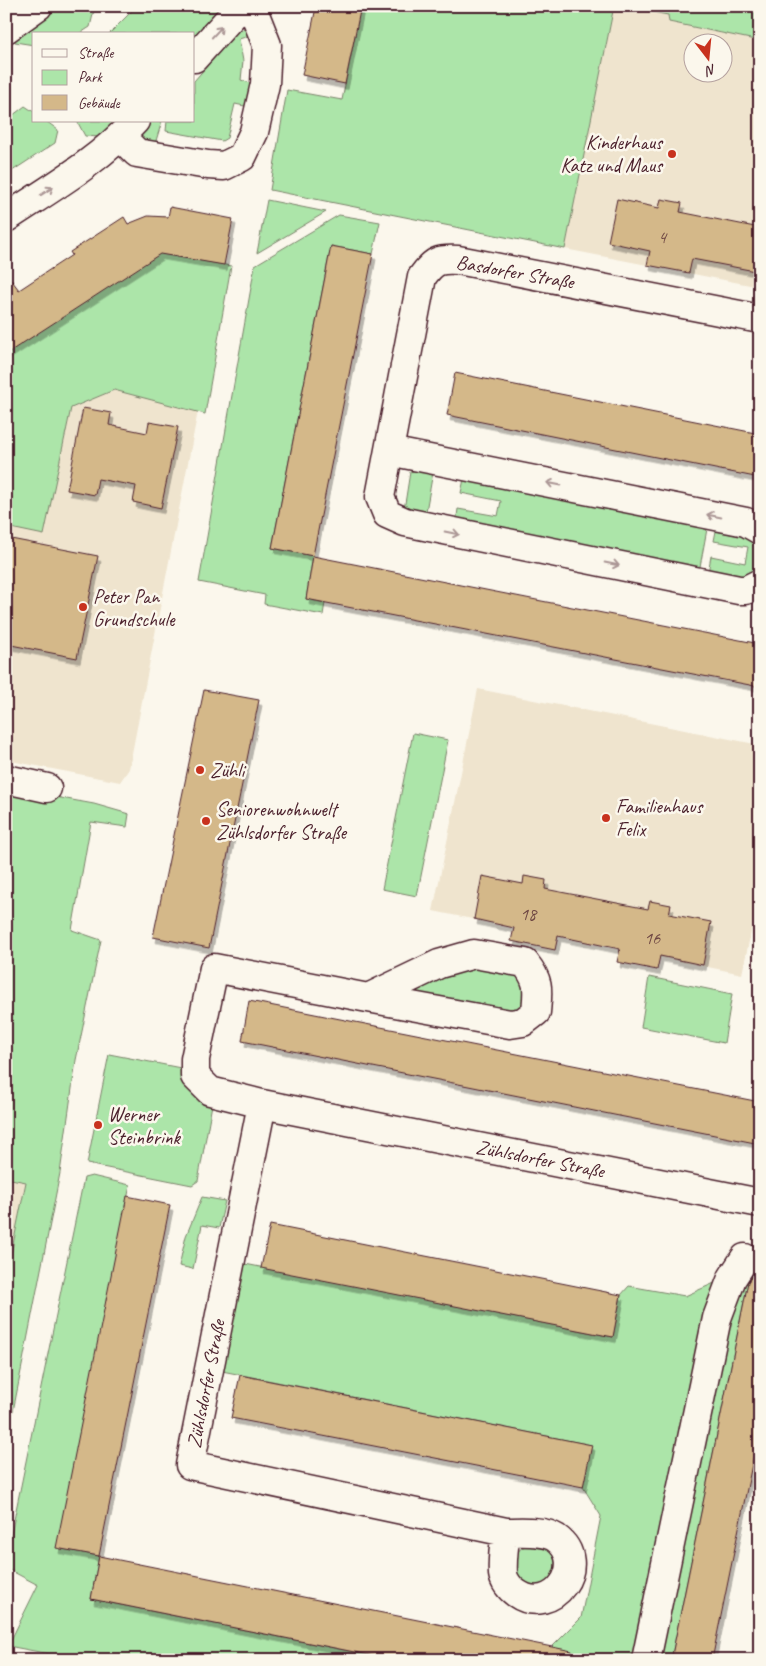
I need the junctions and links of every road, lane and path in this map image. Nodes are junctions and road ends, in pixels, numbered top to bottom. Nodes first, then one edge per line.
1 (38, 6) edge
2 (242, 6) edge
3 (6, 29) edge
4 (195, 57) edge
5 (128, 129) edge
6 (6, 218) edge
7 (760, 319) edge
8 (390, 451) junction
9 (760, 530) edge
10 (760, 583) edge
11 (6, 779) edge
12 (47, 788) dead end
13 (368, 998) junction
14 (262, 1104) junction
15 (760, 1203) edge
16 (745, 1258) dead end
17 (506, 1532) dead end
18 (646, 1660) edge

1 - 3 street
4 -> 2 street
2 - 5 street
6 -> 5 street
7 - 8 street, Basdorfer Straße
9 -> 8 street
8 -> 10 street, Basdorfer Straße
11 - 12 street
13 - 13 street, Zühlsdorfer Straße
13 - 14 street, Zühlsdorfer Straße
14 - 15 street, Zühlsdorfer Straße
14 - 17 street, Zühlsdorfer Straße
16 - 18 street

